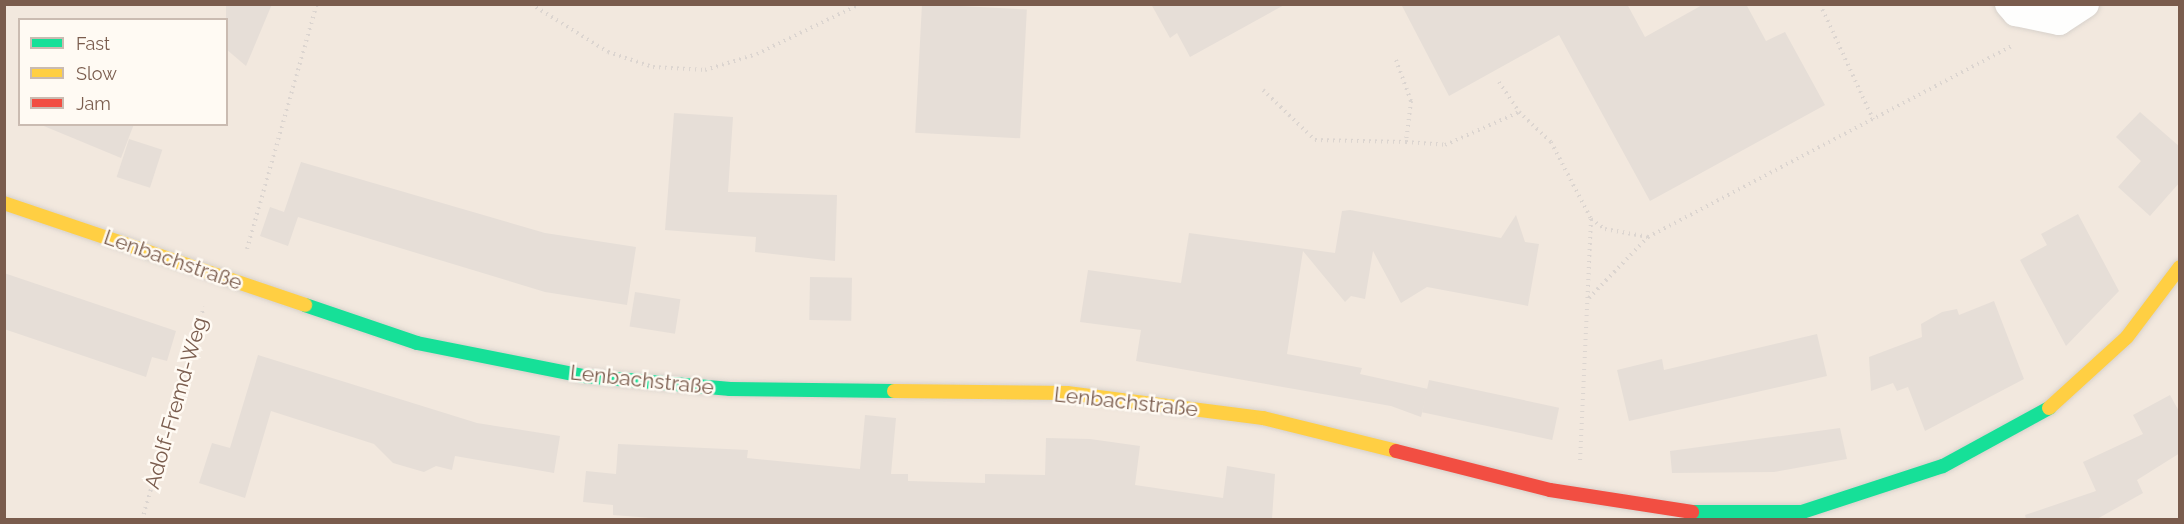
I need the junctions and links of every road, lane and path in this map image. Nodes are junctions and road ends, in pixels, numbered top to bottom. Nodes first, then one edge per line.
1 (317, 4) edge
2 (531, 4) edge
3 (860, 4) edge
4 (1820, 4) edge
5 (2010, 4) edge
6 (2085, 4) edge
7 (2059, 21) junction
8 (1395, 60) dead end
9 (1499, 82) dead end
10 (1263, 90) dead end
11 (1519, 112) junction
12 (1873, 119) junction
13 (1406, 142) junction
14 (4, 203) edge
15 (1591, 219) junction
16 (1648, 237) junction
17 (2180, 267) edge
18 (237, 282) junction
19 (1588, 299) junction
20 (1580, 466) dead end
21 (142, 519) edge

1 - 18 path
2 - 3 path
4 - 12 path
5 - 7 street
6 - 7 street
7 - 12 path
8 - 13 path
9 - 11 path
10 - 13 path
11 - 13 path
11 - 15 path
12 - 16 path
14 - 18 street, Lenbachstraße
15 - 16 path
15 - 19 path
16 - 19 path
17 - 18 street, Lenbachstraße
18 - 21 path, Adolf-Fremd-Weg
19 - 20 path

